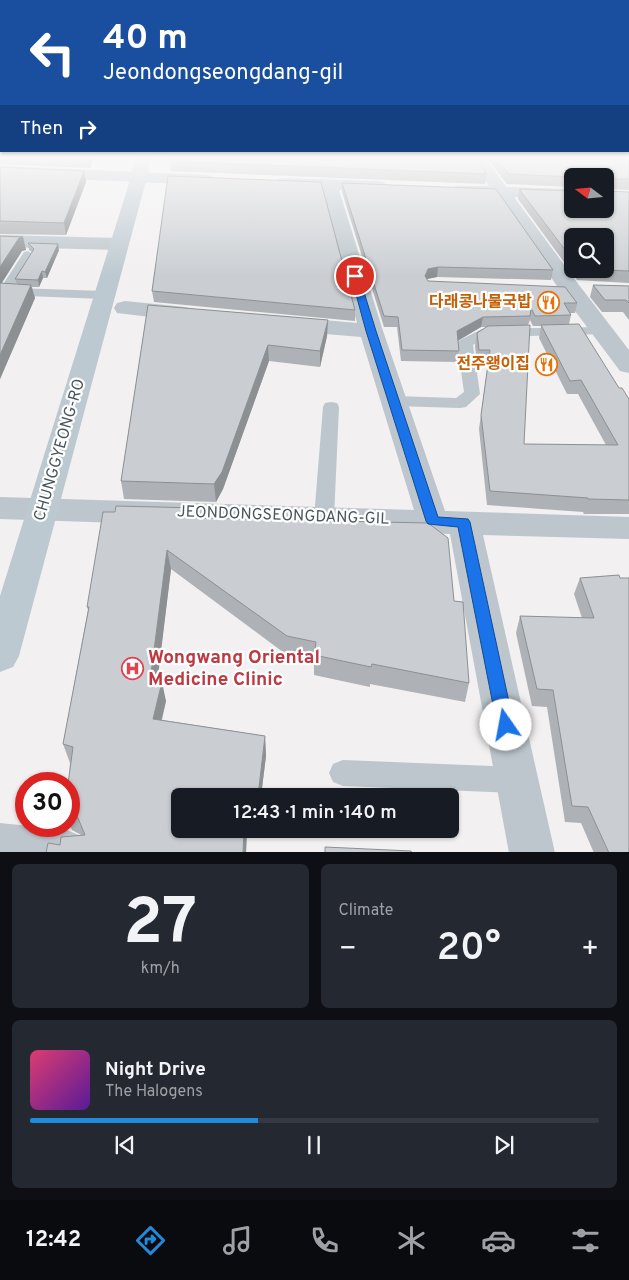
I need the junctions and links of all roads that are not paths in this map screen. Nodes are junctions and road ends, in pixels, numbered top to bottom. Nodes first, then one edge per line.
1 (132, 197) edge
2 (332, 197) edge
3 (506, 197) edge
4 (0, 241) edge
5 (119, 244) junction
6 (28, 255) edge
7 (543, 289) edge
8 (572, 290) junction
9 (600, 290) edge
10 (114, 301) junction
11 (203, 316) edge
12 (272, 322) edge
13 (371, 331) junction
14 (602, 331) junction
15 (629, 366) edge
16 (394, 402) junction
17 (331, 407) dead end
18 (0, 508) edge
19 (43, 508) junction
20 (324, 518) junction
21 (448, 522) junction
22 (629, 528) edge
23 (0, 656) edge
24 (343, 773) dead end
25 (517, 780) junction
26 (0, 846) edge
27 (67, 852) edge
28 (532, 852) edge

1 - 5 street, CHUNGGYEONG-RO
2 - 13 street
3 - 8 street
4 - 5 street
5 - 10 street, CHUNGGYEONG-RO
6 - 10 lane
7 - 8 street
8 - 9 street
8 - 14 street
10 - 11 street
10 - 19 street, CHUNGGYEONG-RO
12 - 13 street
13 - 16 street
14 - 15 street
14 - 16 lane
16 - 21 street
17 - 20 lane
18 - 19 street, JEONDONGSEONGDANG-GIL
19 - 20 street, JEONDONGSEONGDANG-GIL
19 - 23 street, CHUNGGYEONG-RO
20 - 21 street, JEONDONGSEONGDANG-GIL
21 - 22 street, JEONDONGSEONGDANG-GIL
21 - 25 street
24 - 25 lane
25 - 28 street
26 - 27 street

